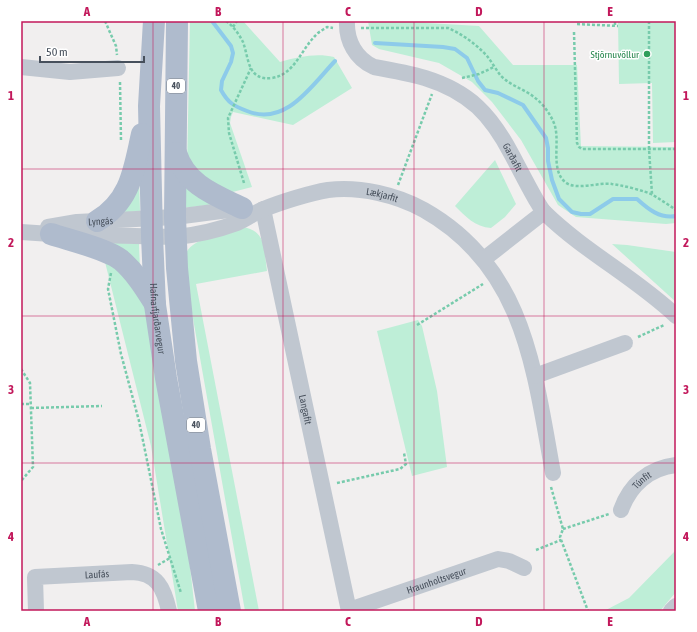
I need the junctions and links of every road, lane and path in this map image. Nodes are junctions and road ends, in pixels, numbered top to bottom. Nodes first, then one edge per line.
1 (105, 21) edge
2 (154, 21) edge
3 (177, 21) edge
4 (226, 21) edge
5 (237, 21) edge
6 (615, 21) edge
7 (649, 21) edge
8 (352, 24) edge
9 (577, 24) dead end
10 (233, 27) junction
11 (331, 28) dead end
12 (574, 32) dead end
13 (21, 67) edge
14 (494, 67) junction
15 (118, 68) junction
16 (251, 68) junction
17 (458, 79) dead end
18 (436, 82) junction
19 (149, 106) junction
20 (122, 147) dead end
21 (649, 149) junction
22 (676, 149) edge
23 (175, 150) junction
24 (244, 183) dead end
25 (652, 194) junction
26 (394, 197) junction
27 (242, 208) junction
28 (264, 209) junction
29 (676, 210) edge
30 (544, 212) junction
31 (97, 221) junction
32 (152, 227) junction
33 (175, 227) junction
34 (24, 231) edge
35 (51, 234) junction
36 (484, 259) junction
37 (114, 268) dead end
38 (496, 276) junction
39 (155, 305) junction
40 (671, 320) edge
41 (417, 325) dead end
42 (625, 343) joint
43 (21, 369) edge
44 (535, 376) junction
45 (21, 404) edge
46 (31, 404) junction
47 (102, 406) dead end
48 (31, 408) junction
49 (404, 453) dead end
50 (676, 465) edge
51 (553, 473) joint
52 (21, 481) edge
53 (322, 486) junction
54 (621, 510) joint
55 (563, 529) junction
56 (561, 540) junction
57 (536, 550) dead end
58 (524, 568) dead end
59 (182, 598) dead end
60 (676, 606) edge
61 (349, 610) edge
62 (36, 611) edge
63 (169, 611) edge
64 (209, 611) edge
65 (230, 611) edge
66 (588, 611) edge
67 (671, 611) edge

1 - 15 path
2 - 19 main road, Hafnarfjarðarvegur / 40
3 - 23 main road, 40
4 - 10 path
5 - 10 path
6 - 9 path
7 - 21 path
8 - 14 path
8 - 18 street, Garðafit
10 - 16 path
11 - 16 path
12 - 21 path
13 - 15 street
14 - 17 path
14 - 25 path
15 - 20 path
16 - 24 path
18 - 26 path
18 - 30 street, Garðafit
19 - 31 main road
19 - 32 main road, Hafnarfjarðarvegur / 40
21 - 22 path
21 - 25 path
23 - 27 main road
23 - 33 main road, 40
25 - 29 path
26 - 28 street, Lækjarfit
26 - 36 street, Lækjarfit
27 - 28 street, Lækjarfit
27 - 33 street, Lækjarfit
28 - 33 street, Lækjarfit
28 - 53 street, Langafit
30 - 36 street
30 - 40 street, Garðafit
31 - 32 street, Lyngás
31 - 34 street, Lyngás
32 - 33 street, Lyngás
32 - 35 street, Lyngás
32 - 39 main road, Hafnarfjarðarvegur / 40
33 - 65 main road, 40
34 - 35 street, Lyngás
35 - 39 main road
36 - 38 street, Lækjarfit
37 - 59 path
38 - 41 path
38 - 44 street, Lækjarfit
39 - 64 main road, Hafnarfjarðarvegur / 40
40 - 42 path
42 - 44 street
43 - 46 path
44 - 51 street, Lækjarfit
45 - 46 path
46 - 48 path
47 - 48 path
48 - 52 path
49 - 53 path
50 - 54 street, Túnfit
51 - 55 path
53 - 61 street, Langafit
54 - 55 path
55 - 56 path
56 - 57 path
56 - 66 path
58 - 61 street, Hraunholtsvegur
60 - 67 street
62 - 63 street, Laufás

